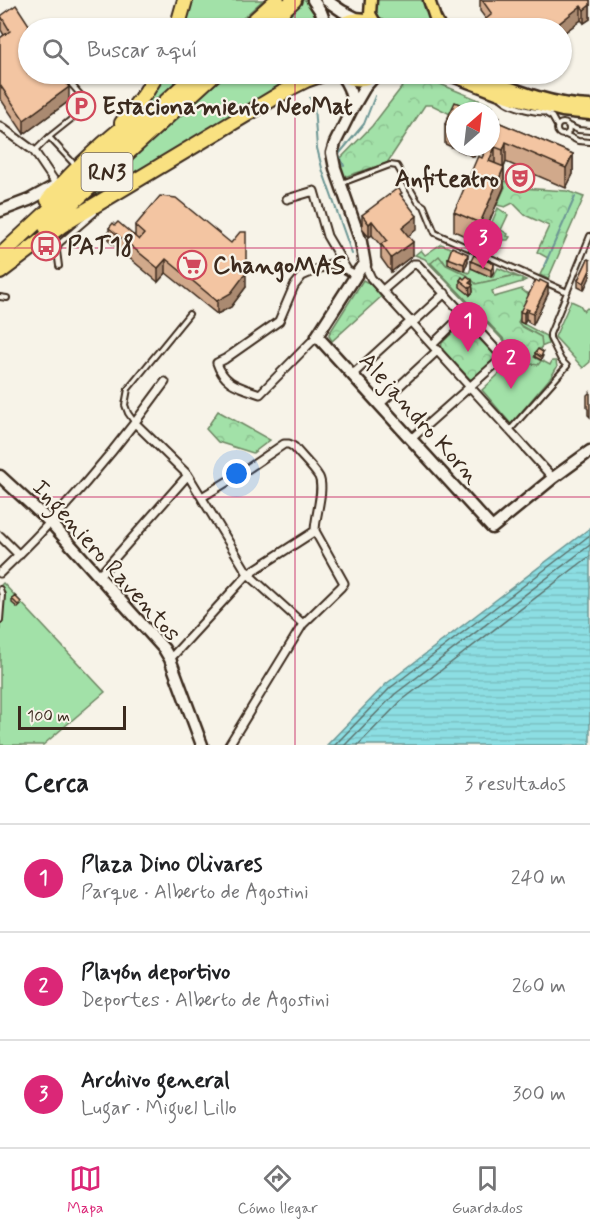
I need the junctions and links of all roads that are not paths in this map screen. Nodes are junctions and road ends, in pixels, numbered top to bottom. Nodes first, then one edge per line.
1 (184, 0) edge
2 (277, 0) edge
3 (313, 0) edge
4 (326, 0) edge
5 (371, 0) edge
6 (429, 0) edge
7 (293, 1) edge
8 (180, 18) edge
9 (257, 18) edge
10 (274, 18) edge
11 (323, 18) edge
12 (356, 18) edge
13 (373, 18) edge
14 (435, 18) edge
15 (151, 84) edge
16 (182, 84) edge
17 (184, 84) edge
18 (203, 84) edge
19 (298, 84) edge
20 (346, 84) edge
21 (368, 84) edge
22 (473, 84) edge
23 (500, 84) edge
24 (505, 84) edge
25 (72, 85) dead end
26 (492, 91) junction
27 (521, 92) junction
28 (586, 104) edge
29 (562, 107) junction
30 (351, 111) junction
31 (543, 113) junction
32 (590, 114) edge
33 (568, 124) junction
34 (0, 126) edge
35 (557, 126) junction
36 (590, 131) edge
37 (114, 135) junction
38 (565, 135) junction
39 (49, 137) junction
40 (590, 142) edge
41 (34, 151) junction
42 (68, 177) junction
43 (135, 180) junction
44 (340, 184) junction
45 (287, 199) dead end
46 (0, 212) edge
47 (590, 236) edge
48 (0, 256) edge
49 (364, 265) junction
50 (59, 266) dead end
51 (0, 271) edge
52 (352, 272) junction
53 (383, 291) junction
54 (567, 292) junction
55 (444, 293) junction
56 (0, 297) edge
57 (7, 298) dead end
58 (189, 314) dead end
59 (464, 314) junction
60 (411, 321) junction
61 (317, 336) junction
62 (435, 347) junction
63 (352, 375) junction
64 (165, 382) dead end
65 (471, 387) junction
66 (380, 405) junction
67 (135, 423) junction
68 (510, 430) junction
69 (411, 440) junction
70 (590, 451) edge
71 (188, 475) junction
72 (0, 476) edge
73 (554, 478) junction
74 (202, 497) junction
75 (51, 523) junction
76 (315, 531) junction
77 (0, 536) edge
78 (19, 555) junction
79 (0, 573) edge
80 (248, 574) junction
81 (98, 577) junction
82 (0, 589) edge
83 (0, 620) edge
84 (303, 624) junction
85 (170, 660) junction
86 (202, 745) edge
87 (229, 745) edge

1 - 8 highway
2 - 9 highway
3 - 11 street
4 - 12 street
5 - 13 main road
6 - 14 main road
7 - 10 highway
15 - 37 highway
16 - 37 highway
17 - 48 highway, RN3
18 - 51 highway, RN3
19 - 43 highway
20 - 30 street
21 - 30 street
22 - 26 main road
23 - 27 main road
24 - 27 main road
25 - 39 lane
26 - 29 main road
26 - 31 lane
27 - 29 main road
28 - 29 main road
29 - 31 lane
29 - 32 main road
29 - 33 lane
30 - 44 street
31 - 35 lane
33 - 35 lane
33 - 36 lane
33 - 38 lane
34 - 41 street
35 - 38 lane
37 - 42 highway
38 - 40 lane
39 - 41 lane
39 - 42 lane
41 - 42 street
42 - 46 street
42 - 48 highway
43 - 50 lane
43 - 51 highway
44 - 49 street
44 - 54 lane
45 - 52 street
47 - 54 lane
49 - 52 street
49 - 53 street
52 - 61 street
52 - 61 street
53 - 55 street
53 - 60 street
54 - 68 lane
55 - 59 street
55 - 60 street
56 - 57 lane
58 - 67 lane
59 - 62 street
59 - 65 street
60 - 62 street
60 - 63 street
61 - 63 street, Alejandro Korn
62 - 65 street
62 - 66 street
63 - 66 street, Alejandro Korn
64 - 67 street
65 - 68 street
65 - 69 street
66 - 69 street, Alejandro Korn
67 - 71 street
67 - 75 street
68 - 73 street
69 - 73 street, Alejandro Korn
70 - 73 street
71 - 74 street
71 - 81 street
72 - 75 street, Ingeniero Raventos
74 - 76 street
74 - 80 street
75 - 78 street
75 - 81 street, Ingeniero Raventos
76 - 80 street
76 - 84 street
77 - 78 street
78 - 79 street
80 - 84 street
80 - 85 street
81 - 85 street, Ingeniero Raventos
82 - 83 lane
84 - 87 street
85 - 86 street, Ingeniero Raventos

